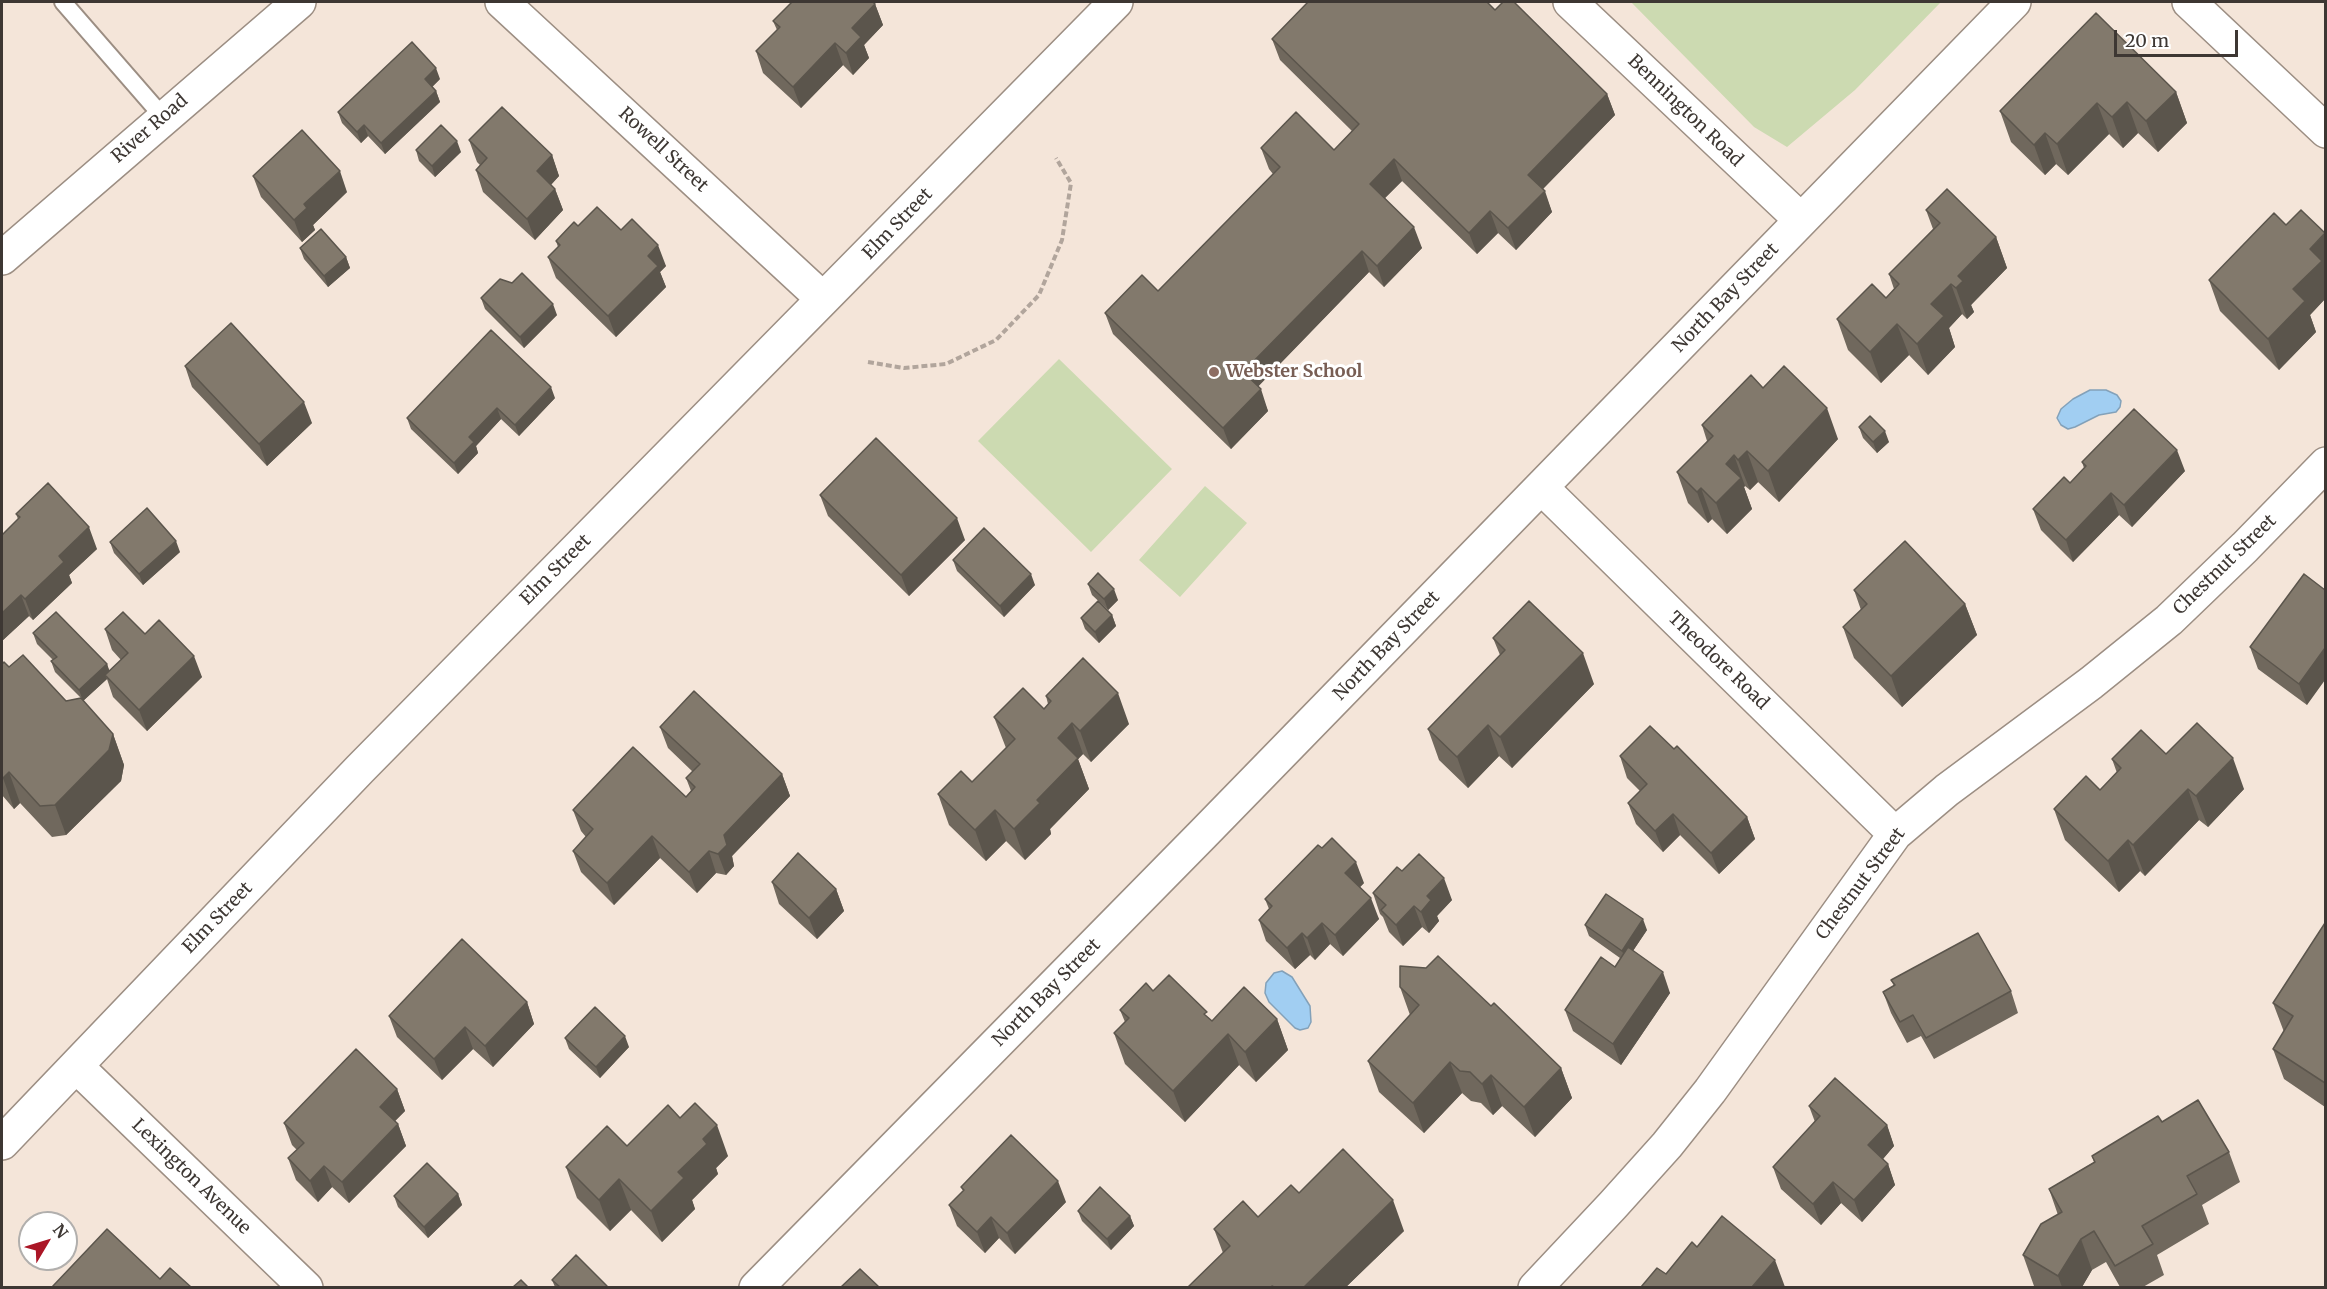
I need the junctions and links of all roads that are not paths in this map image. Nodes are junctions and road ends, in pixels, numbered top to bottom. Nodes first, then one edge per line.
1 (63, 2) edge
2 (299, 2) edge
3 (502, 2) edge
4 (1116, 2) edge
5 (1570, 2) edge
6 (2014, 2) edge
7 (2189, 2) edge
8 (164, 118) junction
9 (2325, 131) edge
10 (1801, 220) junction
11 (2, 258) edge
12 (823, 299) junction
13 (2325, 464) edge
14 (1542, 488) junction
15 (1895, 834) junction
16 (76, 1066) junction
17 (2, 1143) edge
18 (306, 1287) edge
19 (756, 1287) edge
20 (1535, 1287) edge

1 - 8 lane
2 - 8 street, River Road
3 - 12 street, Rowell Street
4 - 12 street, Elm Street
5 - 10 street, Bennington Road
6 - 10 street, North Bay Street
7 - 9 street
8 - 11 street, River Road
10 - 14 street, North Bay Street
12 - 16 street, Elm Street
13 - 15 street, Chestnut Street
14 - 15 street, Theodore Road
14 - 19 street, North Bay Street
15 - 20 street, Chestnut Street
16 - 17 street, Elm Street
16 - 18 street, Lexington Avenue

